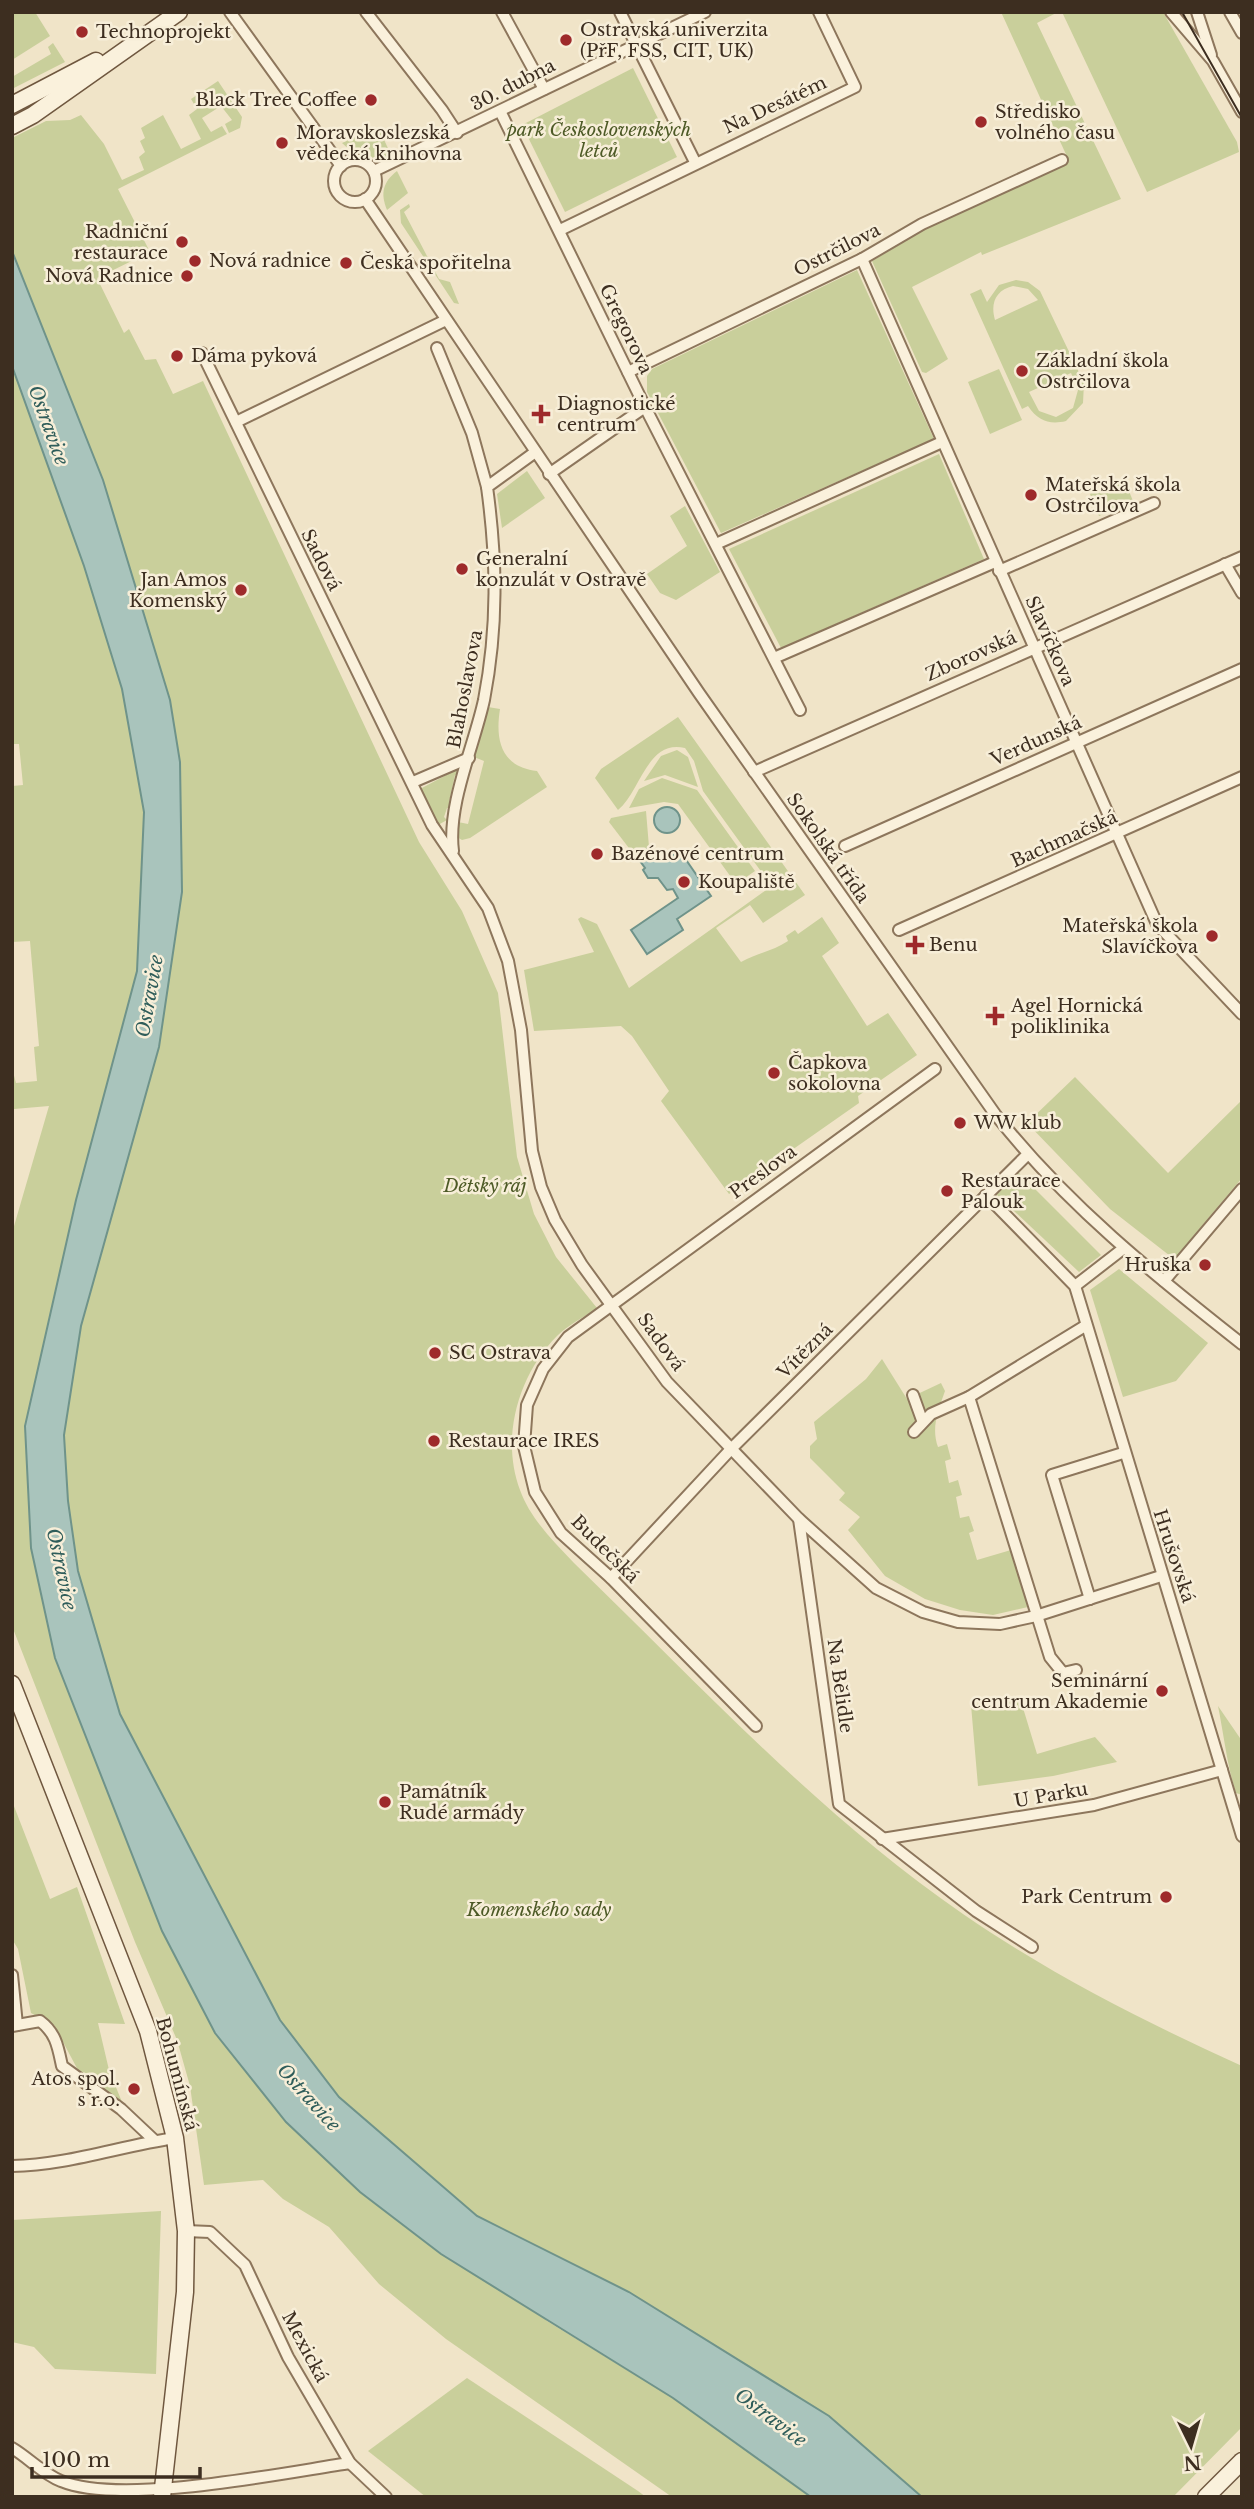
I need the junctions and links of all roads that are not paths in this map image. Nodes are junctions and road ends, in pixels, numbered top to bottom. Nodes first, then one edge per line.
1 (179, 12) edge
2 (230, 12) edge
3 (366, 12) edge
4 (502, 12) edge
5 (620, 12) edge
6 (705, 12) edge
7 (819, 12) edge
8 (1171, 12) edge
9 (1197, 12) edge
10 (1230, 12) edge
11 (1242, 33) edge
12 (637, 44) junction
13 (1213, 61) junction
14 (62, 86) junction
15 (544, 89) junction
16 (12, 105) edge
17 (500, 111) junction
18 (1242, 112) edge
19 (12, 126) edge
20 (457, 134) junction
21 (1062, 160) dead end
22 (695, 162) junction
23 (341, 166) junction
24 (374, 171) junction
25 (365, 199) junction
26 (560, 230) junction
27 (862, 259) junction
28 (444, 321) junction
29 (437, 348) dead end
30 (202, 353) dead end
31 (628, 372) junction
32 (645, 407) junction
33 (236, 422) junction
34 (942, 442) junction
35 (534, 453) junction
36 (549, 474) junction
37 (487, 487) junction
38 (1154, 502) dead end
39 (716, 544) junction
40 (1242, 557) edge
41 (1225, 564) junction
42 (997, 566) junction
43 (1242, 593) edge
44 (1034, 648) junction
45 (774, 658) junction
46 (1242, 669) edge
47 (800, 710) dead end
48 (1077, 743) junction
49 (469, 758) junction
50 (754, 772) junction
51 (1242, 777) edge
52 (412, 782) junction
53 (1118, 834) junction
54 (845, 846) dead end
55 (453, 854) junction
56 (899, 930) dead end
57 (1242, 1014) edge
58 (935, 1069) dead end
59 (1028, 1154) junction
60 (1242, 1189) edge
61 (986, 1195) junction
62 (1124, 1248) junction
63 (1164, 1281) junction
64 (1075, 1286) junction
65 (612, 1304) junction
66 (1085, 1326) junction
67 (1242, 1344) edge
68 (913, 1395) dead end
69 (969, 1397) junction
70 (922, 1420) junction
71 (914, 1432) dead end
72 (732, 1448) junction
73 (1124, 1453) junction
74 (799, 1519) junction
75 (1161, 1576) junction
76 (611, 1578) junction
77 (1090, 1599) junction
78 (1036, 1616) junction
79 (1076, 1670) dead end
80 (12, 1684) edge
81 (756, 1726) dead end
82 (1222, 1770) junction
83 (1242, 1836) edge
84 (882, 1839) junction
85 (1032, 1948) dead end
86 (12, 1975) edge
87 (15, 2025) edge
88 (175, 2138) junction
89 (155, 2141) junction
90 (12, 2166) edge
91 (186, 2231) junction
92 (12, 2448) edge
93 (1242, 2461) edge
94 (349, 2463) junction
95 (162, 2492) edge
96 (386, 2497) edge
97 (1206, 2497) edge

1 - 14 main road
2 - 23 street
3 - 20 street
4 - 15 street
5 - 12 street
6 - 12 street, 30. dubna
7 - 22 street, Na Desátém
8 - 13 street
9 - 13 street
10 - 11 street
12 - 15 street, 30. dubna
12 - 22 street
13 - 18 street
14 - 16 main road
14 - 19 main road
15 - 17 street, 30. dubna
17 - 20 street, 30. dubna
17 - 26 street, Gregorova
20 - 24 street, 30. dubna
21 - 27 street, Ostrčilova
22 - 26 street, Na Desátém
23 - 24 street
23 - 25 street
24 - 25 street
25 - 28 street, Sokolská třída
26 - 31 street, Gregorova
27 - 31 street, Ostrčilova
27 - 34 street, Slavíčkova
28 - 33 street
28 - 35 street, Sokolská třída
29 - 37 street, Blahoslavova
30 - 33 street, Sadová
31 - 32 street, Gregorova
32 - 36 street
32 - 39 street, Gregorova
33 - 52 street, Sadová
34 - 39 street
34 - 42 street, Slavíčkova
35 - 36 street, Sokolská třída
35 - 37 street
36 - 50 street, Sokolská třída
37 - 49 street, Blahoslavova
38 - 42 street
39 - 45 street, Gregorova
40 - 41 street, Zborovská
41 - 43 street
41 - 44 street, Zborovská
42 - 44 street, Slavíčkova
42 - 45 street
44 - 48 street, Slavíčkova
44 - 50 street, Zborovská
45 - 47 street, Gregorova
46 - 48 street, Verdunská
48 - 53 street, Slavíčkova
48 - 54 street, Verdunská
49 - 52 street
49 - 55 street, Blahoslavova
50 - 59 street, Sokolská třída
51 - 53 street, Bachmačská
52 - 55 street, Sadová
53 - 56 street, Bachmačská
53 - 57 street, Slavíčkova
55 - 65 street, Sadová
58 - 65 street, Preslova
59 - 61 street, Vítězná
59 - 62 street, Sokolská třída
60 - 63 street
61 - 64 street
61 - 72 street, Vítězná
62 - 63 street, Sokolská třída
62 - 64 street
63 - 67 street, Sokolská třída
64 - 66 street, Hrušovská
65 - 72 street, Sadová
65 - 76 street, Budečská
66 - 69 street
66 - 73 street, Hrušovská
68 - 70 street
69 - 70 street
69 - 78 street
70 - 71 street
72 - 74 street, Sadová
72 - 76 street, Vítězná
73 - 75 street, Hrušovská
73 - 77 street
74 - 78 street, Sadová
74 - 84 street, Na Bělidle
75 - 77 street, Sadová
75 - 82 street, Hrušovská
76 - 81 street, Budečská
77 - 78 street, Sadová
78 - 79 street
80 - 88 main road, Bohumínská
82 - 83 street, Hrušovská
82 - 84 street, U Parku
84 - 85 street, Na Bělidle
86 - 87 street
87 - 89 street
88 - 89 street
88 - 91 main road, Bohumínská
89 - 90 street
91 - 94 street, Mexická
91 - 95 main road, Bohumínská
92 - 95 street
93 - 97 main road
94 - 95 street
94 - 96 street, Mexická

